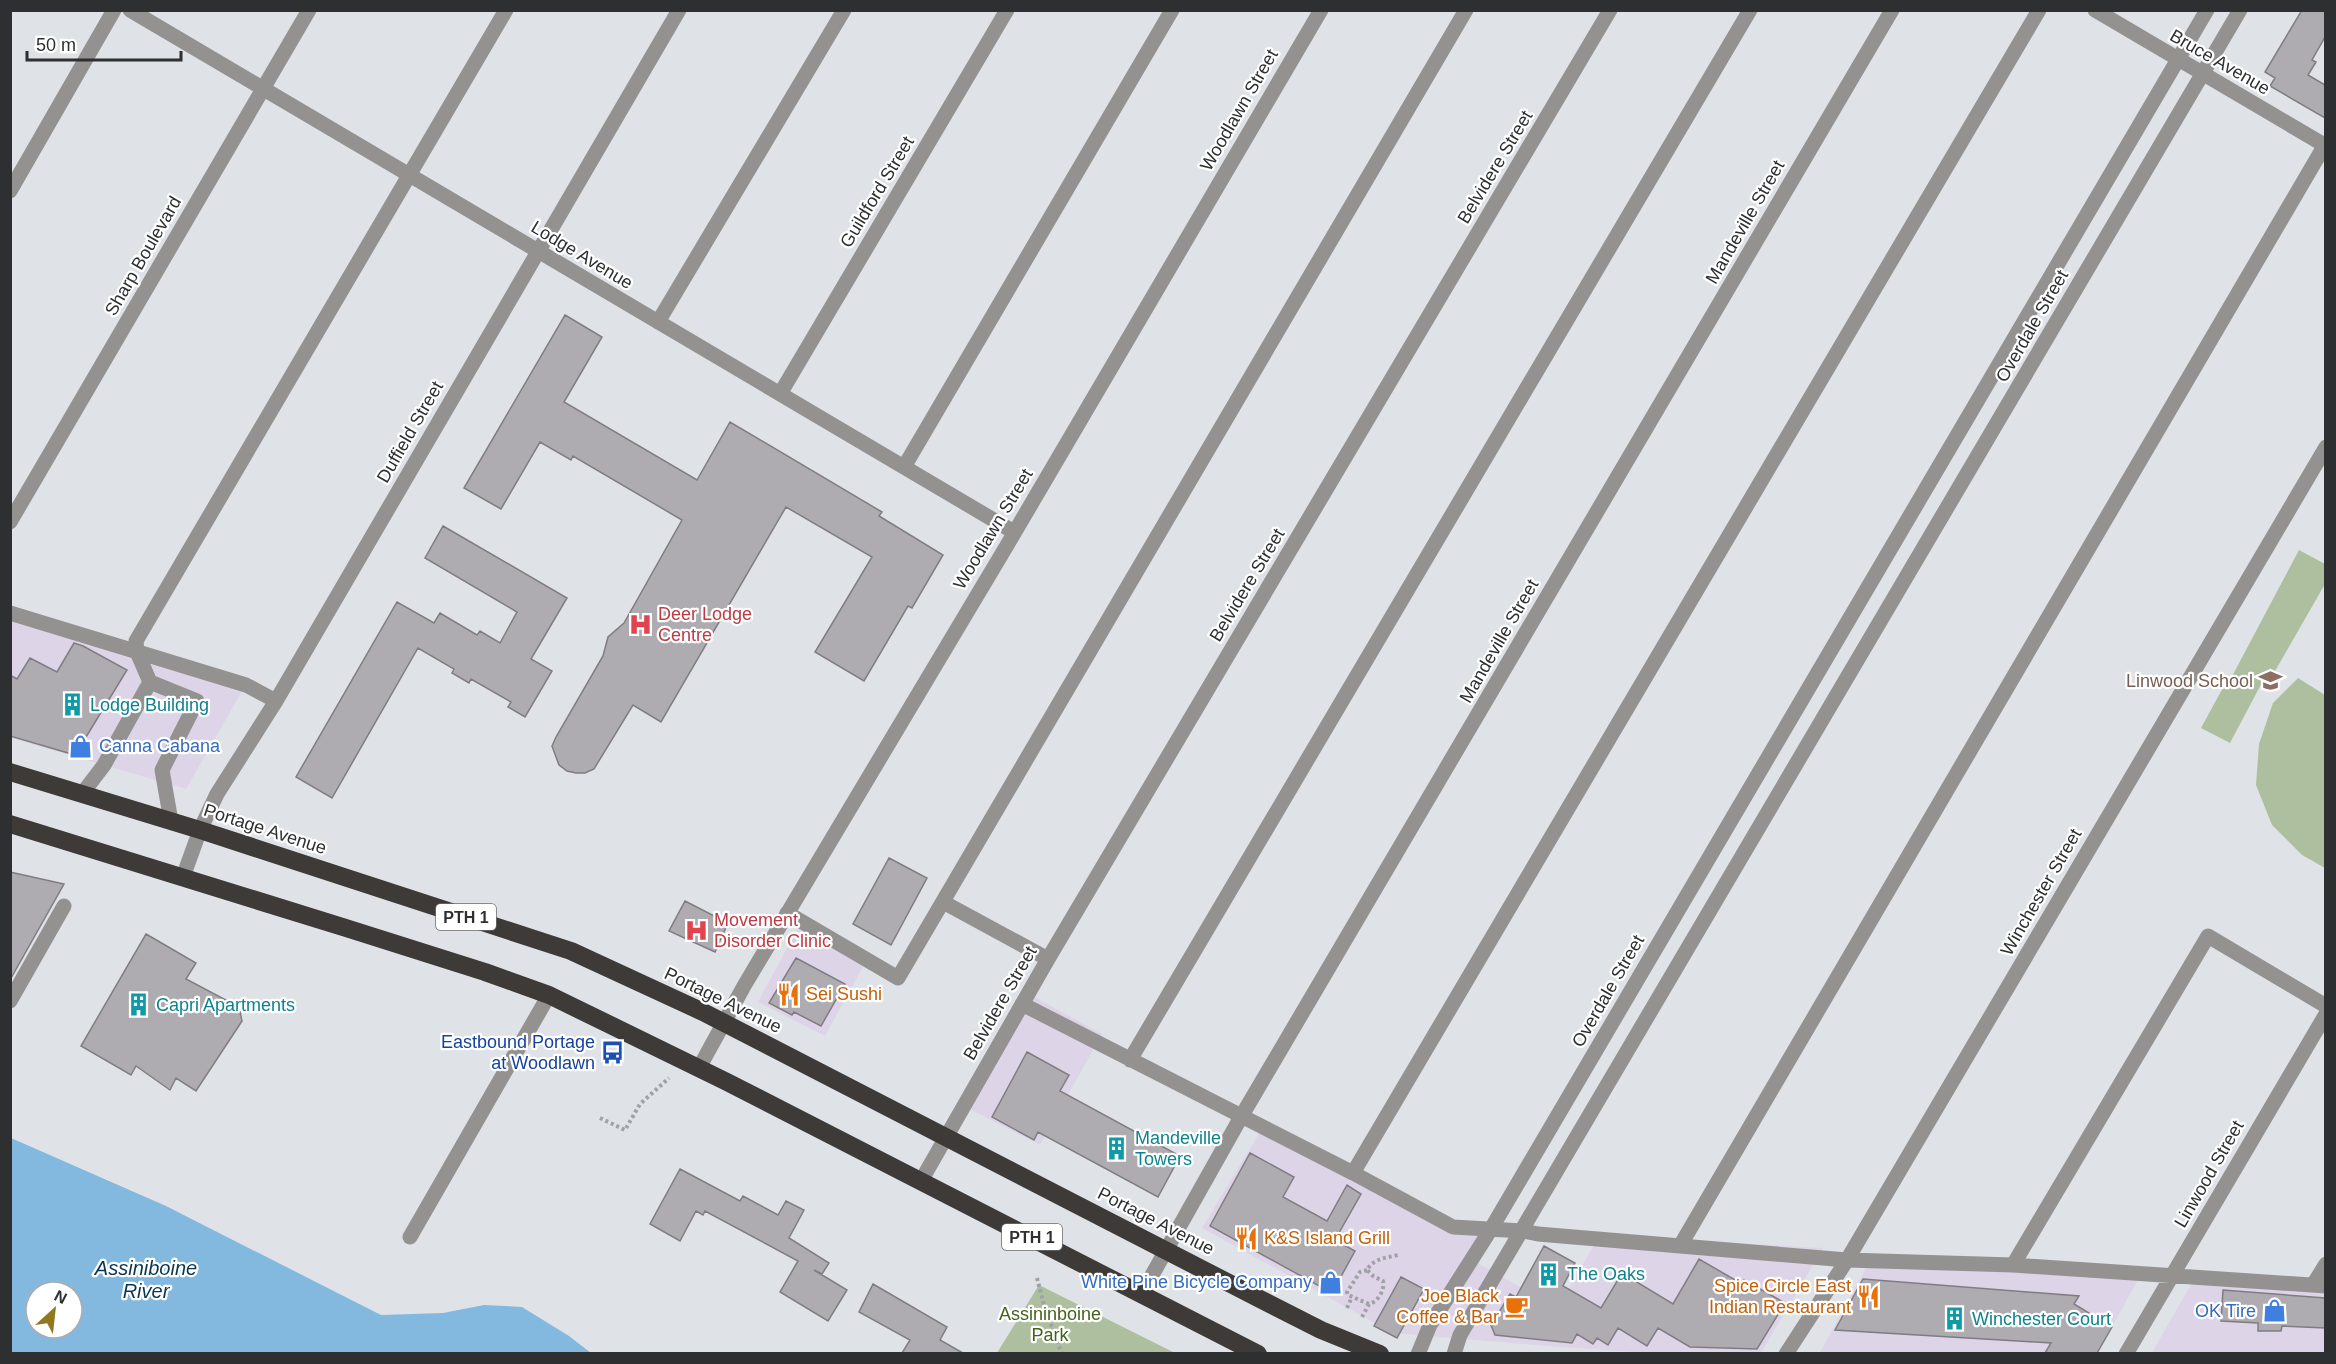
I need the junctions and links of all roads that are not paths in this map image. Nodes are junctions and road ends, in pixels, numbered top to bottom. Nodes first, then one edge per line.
1 (114, 10) edge
2 (130, 10) edge
3 (309, 10) edge
4 (506, 10) edge
5 (679, 10) edge
6 (844, 10) edge
7 (1006, 10) edge
8 (1172, 10) edge
9 (1321, 10) edge
10 (1466, 10) edge
11 (1610, 10) edge
12 (1750, 10) edge
13 (1892, 10) edge
14 (2039, 10) edge
15 (2095, 10) edge
16 (2207, 10) edge
17 (2240, 10) edge
18 (2178, 59) junction
19 (2203, 74) junction
20 (263, 89) junction
21 (2325, 145) edge
22 (410, 176) junction
23 (10, 191) edge
24 (538, 252) junction
25 (658, 322) junction
26 (780, 394) junction
27 (2325, 447) edge
28 (904, 467) junction
29 (10, 522) edge
30 (1014, 532) junction
31 (10, 613) edge
32 (1833, 648) junction
33 (137, 652) junction
34 (1857, 662) junction
35 (150, 682) junction
36 (276, 701) junction
37 (10, 772) edge
38 (82, 794) junction
39 (171, 821) junction
40 (10, 824) edge
41 (200, 830) junction
42 (183, 877) junction
43 (943, 902) junction
44 (64, 906) dead end
45 (787, 913) junction
46 (1048, 959) junction
47 (549, 995) junction
48 (10, 1001) edge
49 (1022, 1004) junction
50 (2325, 1006) edge
51 (2325, 1014) edge
52 (724, 1022) junction
53 (1130, 1060) junction
54 (699, 1068) junction
55 (1241, 1117) junction
56 (946, 1137) junction
57 (1353, 1173) junction
58 (921, 1181) junction
59 (1491, 1229) junction
60 (1523, 1231) junction
61 (410, 1237) dead end
62 (1680, 1246) junction
63 (1166, 1249) junction
64 (1848, 1260) junction
65 (2325, 1264) edge
66 (2013, 1265) junction
67 (2173, 1275) junction
68 (2319, 1286) edge
69 (1142, 1293) junction
70 (1258, 1353) edge
71 (1380, 1353) edge
72 (1418, 1353) edge
73 (1454, 1353) edge
74 (1786, 1353) edge
75 (2126, 1353) edge

1 - 23 street
2 - 20 street, Lodge Avenue
3 - 20 street, Sharp Boulevard
4 - 22 street
5 - 24 street, Duffield Street
6 - 25 street
7 - 26 street, Guildford Street
8 - 28 street
9 - 30 street, Woodlawn Street
10 - 43 street
11 - 46 street, Belvidere Street
12 - 53 street
13 - 55 street, Mandeville Street
14 - 57 street
15 - 18 street, Bruce Avenue
16 - 18 street, Overdale Street
17 - 19 street, Overdale Street
18 - 19 street, Bruce Avenue
18 - 32 street, Overdale Street
19 - 21 street, Bruce Avenue
19 - 34 street, Overdale Street
20 - 22 street, Lodge Avenue
20 - 29 street, Sharp Boulevard
21 - 62 street
22 - 24 street, Lodge Avenue
22 - 33 street
24 - 25 street, Lodge Avenue
24 - 36 street, Duffield Street
25 - 26 street, Lodge Avenue
26 - 28 street, Lodge Avenue
27 - 64 street, Winchester Street
28 - 30 street, Lodge Avenue
30 - 45 street, Woodlawn Street
31 - 33 street
32 - 34 street
32 - 59 street, Overdale Street
33 - 35 street
33 - 36 street
34 - 60 street, Overdale Street
35 - 38 street
35 - 39 street
36 - 41 street, Duffield Street
37 - 38 highway, Portage Avenue / PTH 1
38 - 39 highway, Portage Avenue / PTH 1
39 - 41 highway, Portage Avenue / PTH 1
40 - 42 highway, PTH 1
41 - 42 street, Duffield Street
41 - 52 highway, Portage Avenue / PTH 1
42 - 47 highway, PTH 1
43 - 45 street
43 - 46 street
44 - 48 street
45 - 52 street, Woodlawn Street
46 - 49 street, Belvidere Street
47 - 54 highway, PTH 1
47 - 61 street
49 - 53 street
49 - 56 street, Belvidere Street
50 - 66 street
51 - 67 street, Linwood Street
52 - 54 street, Woodlawn Street
52 - 56 highway, Portage Avenue / PTH 1
53 - 55 street
54 - 58 highway, PTH 1
55 - 57 street
55 - 63 street, Mandeville Street
56 - 58 street, Belvidere Street
56 - 63 highway, Portage Avenue / PTH 1
57 - 59 street
58 - 69 highway, PTH 1
59 - 60 street
59 - 72 street, Overdale Street
60 - 62 street
60 - 73 street, Overdale Street
62 - 64 street
63 - 69 street, Mandeville Street
63 - 71 highway, Portage Avenue / PTH 1
64 - 66 street
64 - 74 street, Winchester Street
65 - 68 street
66 - 67 street
67 - 68 street
67 - 75 street, Linwood Street
69 - 70 highway, PTH 1

